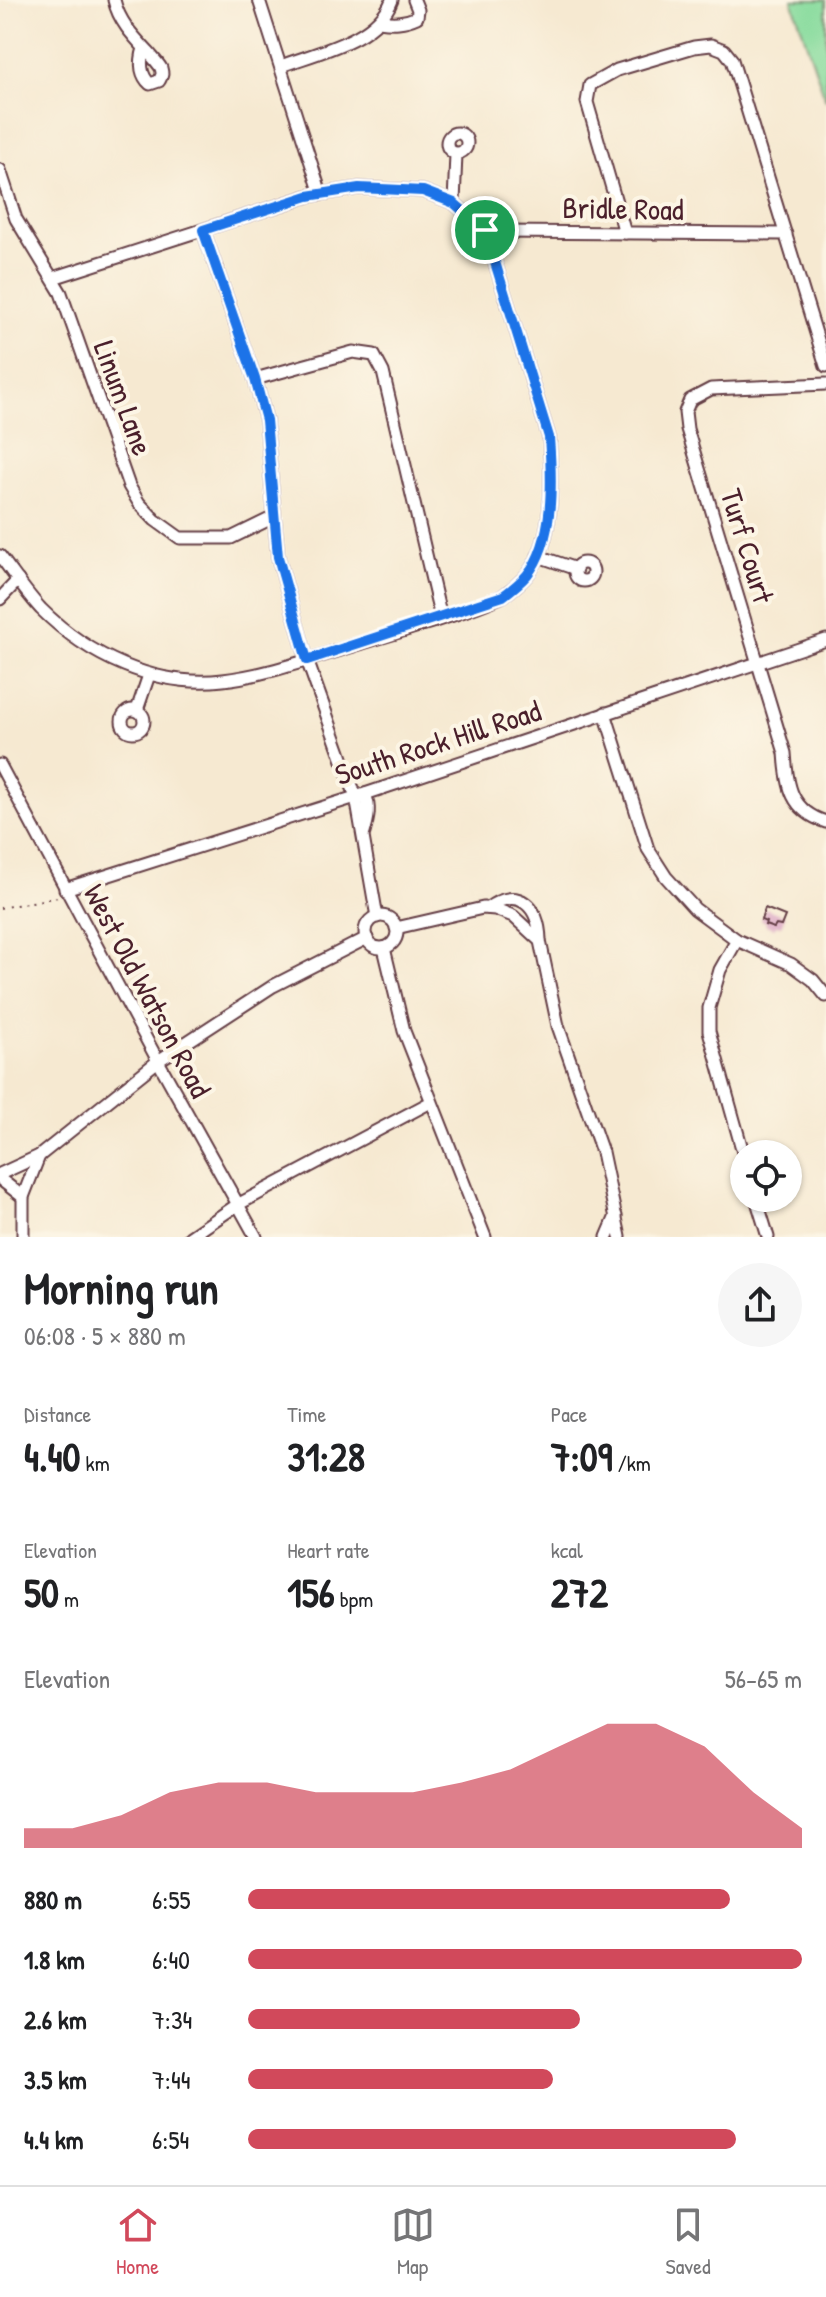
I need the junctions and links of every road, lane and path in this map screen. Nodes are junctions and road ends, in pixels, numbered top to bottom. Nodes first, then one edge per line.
1 (114, 0) edge
2 (259, 0) edge
3 (392, 0) edge
4 (414, 0) edge
5 (379, 21) junction
6 (144, 48) dead end
7 (281, 66) junction
8 (456, 154) dead end
9 (0, 170) edge
10 (321, 194) junction
11 (454, 203) junction
12 (203, 230) junction
13 (485, 230) junction
14 (625, 233) junction
15 (786, 234) junction
16 (53, 278) junction
17 (826, 366) edge
18 (255, 379) junction
19 (826, 384) edge
20 (274, 517) junction
21 (0, 556) edge
22 (538, 556) junction
23 (576, 569) dead end
24 (18, 580) junction
25 (0, 599) edge
26 (441, 618) junction
27 (826, 640) edge
28 (307, 660) junction
29 (758, 664) junction
30 (149, 675) junction
31 (137, 710) dead end
32 (605, 713) junction
33 (0, 765) edge
34 (360, 795) junction
35 (826, 822) edge
36 (67, 892) junction
37 (0, 908) edge
38 (488, 908) junction
39 (377, 917) junction
40 (396, 928) junction
41 (367, 938) junction
42 (737, 940) junction
43 (540, 941) junction
44 (384, 948) junction
45 (826, 996) edge
46 (158, 1061) junction
47 (431, 1102) junction
48 (740, 1140) edge
49 (39, 1156) junction
50 (0, 1177) edge
51 (23, 1197) junction
52 (237, 1205) junction
53 (760, 1212) edge
54 (616, 1216) junction
55 (23, 1237) edge
56 (190, 1237) edge
57 (256, 1237) edge
58 (485, 1237) edge
59 (607, 1237) edge
60 (620, 1237) edge
61 (768, 1237) edge

1 - 6 street
2 - 7 street
3 - 5 street
4 - 5 street
5 - 7 street
7 - 10 street
8 - 11 street
9 - 16 street, Linum Lane
10 - 11 street
10 - 12 street
11 - 13 street
12 - 16 street
12 - 18 street
13 - 14 street, Bridle Road
13 - 22 street
14 - 15 street, Bridle Road
14 - 15 street
15 - 17 street
16 - 20 street, Linum Lane
18 - 20 street
18 - 26 street
19 - 29 street, Turf Court
20 - 28 street
21 - 24 street
22 - 23 street
22 - 26 street
24 - 25 street
24 - 30 street
26 - 28 street
27 - 29 street, South Rock Hill Road
28 - 30 street
28 - 34 street
29 - 32 street, South Rock Hill Road
29 - 35 street, Turf Court
30 - 31 street
32 - 34 street, South Rock Hill Road
32 - 42 street
33 - 36 street, West Old Watson Road
34 - 36 street, South Rock Hill Road
34 - 39 street
36 - 37 path
36 - 46 street, West Old Watson Road
38 - 40 street
38 - 43 street
38 - 43 street
39 - 40 street
39 - 41 street
40 - 44 street
41 - 44 street
41 - 46 street
42 - 45 street
42 - 48 street
43 - 54 street
44 - 47 street
46 - 49 street
46 - 52 street, West Old Watson Road
47 - 52 street
47 - 58 street
49 - 50 street
49 - 51 street
50 - 51 street
51 - 55 street
52 - 56 street
52 - 57 street, West Old Watson Road
53 - 61 street
54 - 59 street
54 - 60 street

